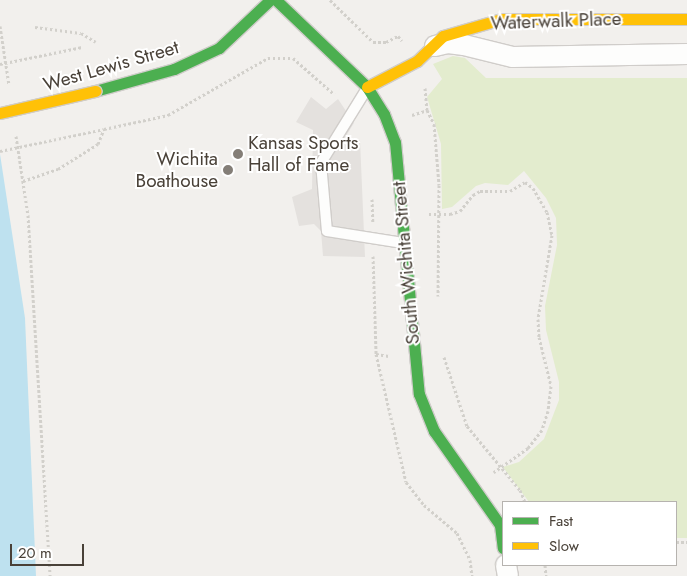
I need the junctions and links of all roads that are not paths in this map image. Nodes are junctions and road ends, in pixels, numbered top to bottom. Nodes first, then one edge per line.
1 (270, 0) edge
2 (276, 0) edge
3 (687, 19) edge
4 (433, 47) junction
5 (687, 54) edge
6 (367, 87) junction
7 (0, 113) edge
8 (404, 243) junction
9 (502, 540) edge

1 - 7 street, West Lewis Street, bridge
2 - 6 street, South Wichita Street
3 - 4 street, Waterwalk Place
4 - 5 street, Waterwalk Place
4 - 6 street, Waterwalk Place
6 - 8 street, South Wichita Street
6 - 8 lane
8 - 9 street, South Wichita Street

